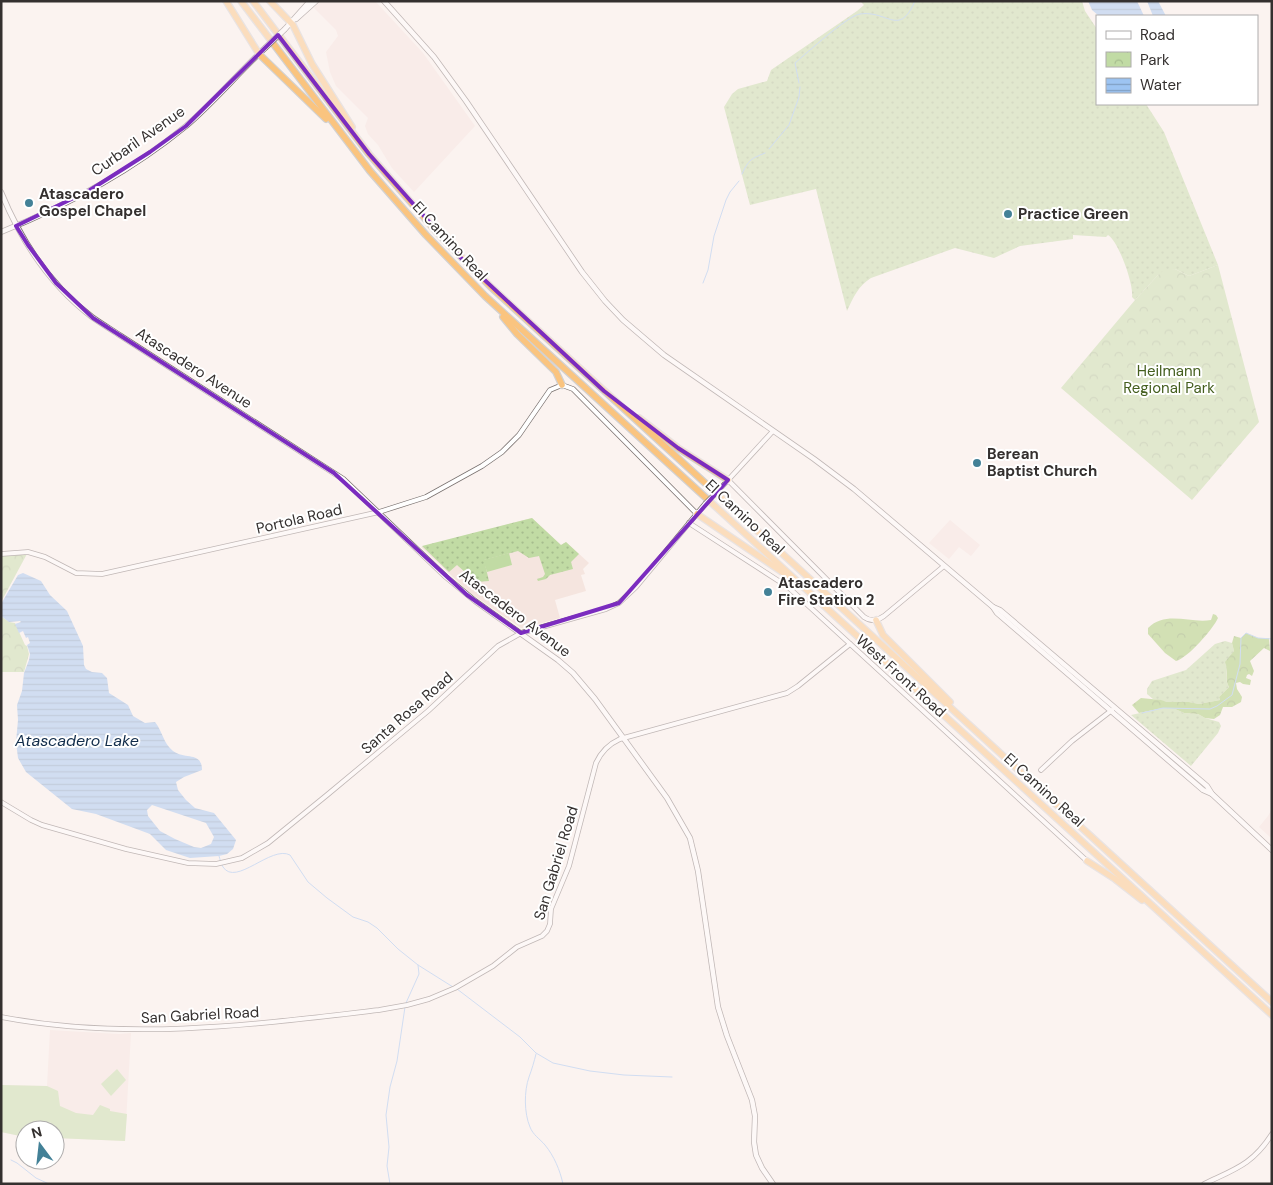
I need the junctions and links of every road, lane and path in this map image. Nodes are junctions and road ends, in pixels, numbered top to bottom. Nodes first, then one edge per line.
1 (226, 1) edge
2 (240, 1) edge
3 (253, 1) edge
4 (270, 1) edge
5 (310, 1) edge
6 (316, 1) edge
7 (384, 1) edge
8 (291, 23) junction
9 (259, 54) junction
10 (334, 126) junction
11 (369, 154) junction
12 (1, 192) edge
13 (16, 226) junction
14 (1, 232) edge
15 (485, 296) junction
16 (562, 385) junction
17 (604, 391) junction
18 (773, 431) junction
19 (728, 480) junction
20 (378, 512) junction
21 (697, 514) junction
22 (689, 523) junction
23 (1, 554) edge
24 (944, 566) junction
25 (800, 584) junction
26 (876, 620) junction
27 (521, 633) junction
28 (850, 644) junction
29 (1113, 710) junction
30 (973, 727) junction
31 (624, 739) junction
32 (1041, 770) dead end
33 (1, 802) edge
34 (1272, 850) edge
35 (1087, 861) joint
36 (1181, 931) junction
37 (1272, 1002) edge
38 (1272, 1015) edge
39 (1, 1017) edge
40 (1272, 1134) edge
41 (773, 1184) edge
42 (1204, 1184) edge

1 - 9 highway
2 - 10 highway, El Camino Real
3 - 11 highway, El Camino Real
4 - 8 highway
5 - 8 main road, Curbaril Avenue
6 - 8 main road, Curbaril Avenue
7 - 18 main road
8 - 9 main road, Curbaril Avenue, bridge
8 - 11 highway
9 - 10 highway
9 - 13 main road, Curbaril Avenue
10 - 15 highway, El Camino Real
11 - 17 highway, El Camino Real
12 - 13 main road, Atascadero Avenue
13 - 14 main road, Curbaril Avenue
13 - 20 main road, Atascadero Avenue
15 - 16 highway
15 - 25 highway, El Camino Real
16 - 20 street, Portola Road
16 - 21 street
17 - 19 highway
17 - 30 highway, El Camino Real
18 - 19 street, Santa Rosa Road
18 - 24 main road
19 - 21 street, Santa Rosa Road, bridge
19 - 26 street
20 - 23 street, Portola Road
20 - 27 main road, Atascadero Avenue
21 - 22 street, Santa Rosa Road
21 - 25 highway
22 - 27 street, Santa Rosa Road
22 - 28 street, West Front Road
24 - 26 street
24 - 29 main road
25 - 36 highway, El Camino Real
26 - 30 highway
27 - 31 main road, Atascadero Avenue
27 - 33 street, Santa Rosa Road
28 - 31 street, San Gabriel Road
28 - 35 street, West Front Road
29 - 32 street
29 - 34 main road
30 - 37 highway, El Camino Real
31 - 39 street, San Gabriel Road
31 - 41 main road, Atascadero Avenue
35 - 36 highway
36 - 38 highway, El Camino Real
40 - 42 street

